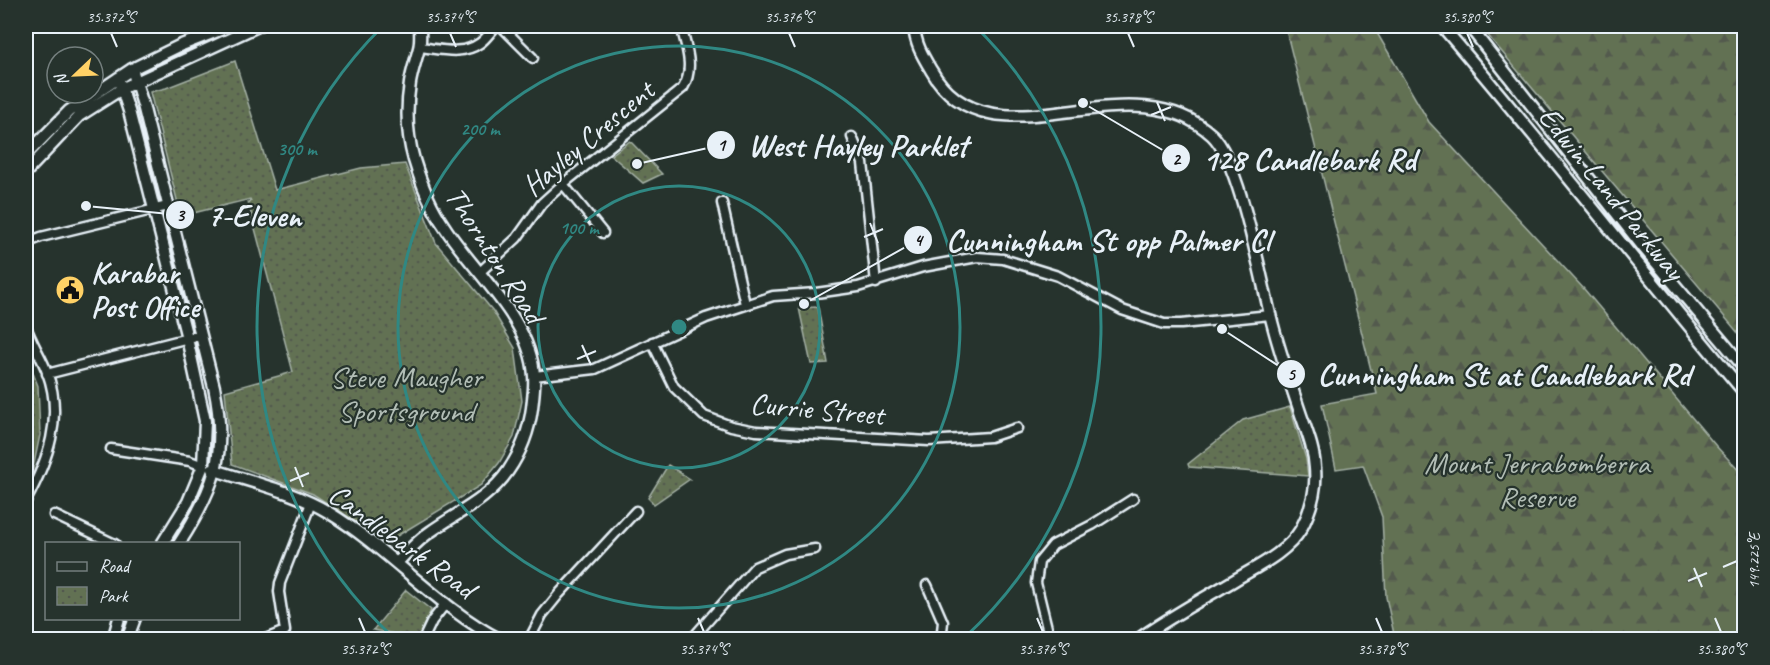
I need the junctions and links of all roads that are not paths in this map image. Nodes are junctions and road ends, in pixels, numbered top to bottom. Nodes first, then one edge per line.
1 (230, 26) edge
2 (258, 26) edge
3 (420, 26) edge
4 (496, 26) edge
5 (501, 26) edge
6 (681, 26) edge
7 (914, 26) edge
8 (1442, 26) edge
9 (1468, 26) edge
10 (219, 37) junction
11 (419, 47) junction
12 (533, 58) dead end
13 (132, 69) junction
14 (136, 82) junction
15 (120, 83) junction
16 (852, 137) dead end
17 (26, 155) edge
18 (26, 172) edge
19 (563, 184) junction
20 (722, 203) dead end
21 (168, 206) junction
22 (154, 209) junction
23 (603, 233) dead end
24 (26, 243) edge
25 (480, 272) junction
26 (876, 283) junction
27 (745, 304) junction
28 (1270, 315) junction
29 (26, 326) edge
30 (201, 335) junction
31 (187, 338) junction
32 (652, 342) junction
33 (1744, 367) edge
34 (47, 374) junction
35 (534, 376) junction
36 (1744, 392) edge
37 (1017, 428) dead end
38 (111, 449) dead end
39 (203, 466) junction
40 (216, 471) junction
41 (1133, 499) dead end
42 (26, 501) edge
43 (311, 503) junction
44 (636, 511) dead end
45 (54, 515) dead end
46 (113, 542) edge
47 (163, 542) edge
48 (180, 542) edge
49 (815, 549) dead end
50 (397, 563) junction
51 (927, 585) dead end
52 (446, 603) junction
53 (118, 620) edge
54 (134, 620) edge
55 (112, 639) edge
56 (127, 639) edge
57 (263, 639) edge
58 (423, 639) edge
59 (501, 639) edge
60 (529, 639) edge
61 (691, 639) edge
62 (940, 639) edge
63 (1050, 639) edge
64 (1137, 639) edge

1 - 10 main road
2 - 10 main road
3 - 11 main road, Thornton Road
4 - 11 street
5 - 12 street
6 - 19 street, Hayley Crescent
7 - 28 main road
8 - 36 main road, Edwin Land Parkway
9 - 33 main road, Edwin Land Parkway
10 - 13 main road
10 - 14 main road
11 - 25 main road, Thornton Road
13 - 14 main road
13 - 15 main road
14 - 15 main road
14 - 21 main road
15 - 17 main road
15 - 18 main road
15 - 22 main road
16 - 26 street
19 - 23 street
19 - 25 street, Hayley Crescent
20 - 27 street
21 - 22 street
21 - 30 main road
22 - 24 street
22 - 31 main road
25 - 35 main road, Thornton Road
26 - 27 street
26 - 28 street
27 - 32 street
28 - 64 main road
29 - 34 street
30 - 31 street
30 - 40 main road
31 - 34 street
31 - 39 main road
32 - 35 street
32 - 37 street, Currie Street
34 - 42 street
35 - 50 main road, Thornton Road
38 - 39 street
39 - 40 main road, Candlebark Road
39 - 47 main road
40 - 43 main road, Candlebark Road
40 - 48 main road
41 - 63 street
43 - 50 main road, Candlebark Road
43 - 57 street
44 - 60 street
45 - 46 street
49 - 61 street
50 - 52 main road, Candlebark Road
51 - 62 street
52 - 58 street
52 - 59 main road, Candlebark Road
53 - 55 main road
54 - 56 main road

